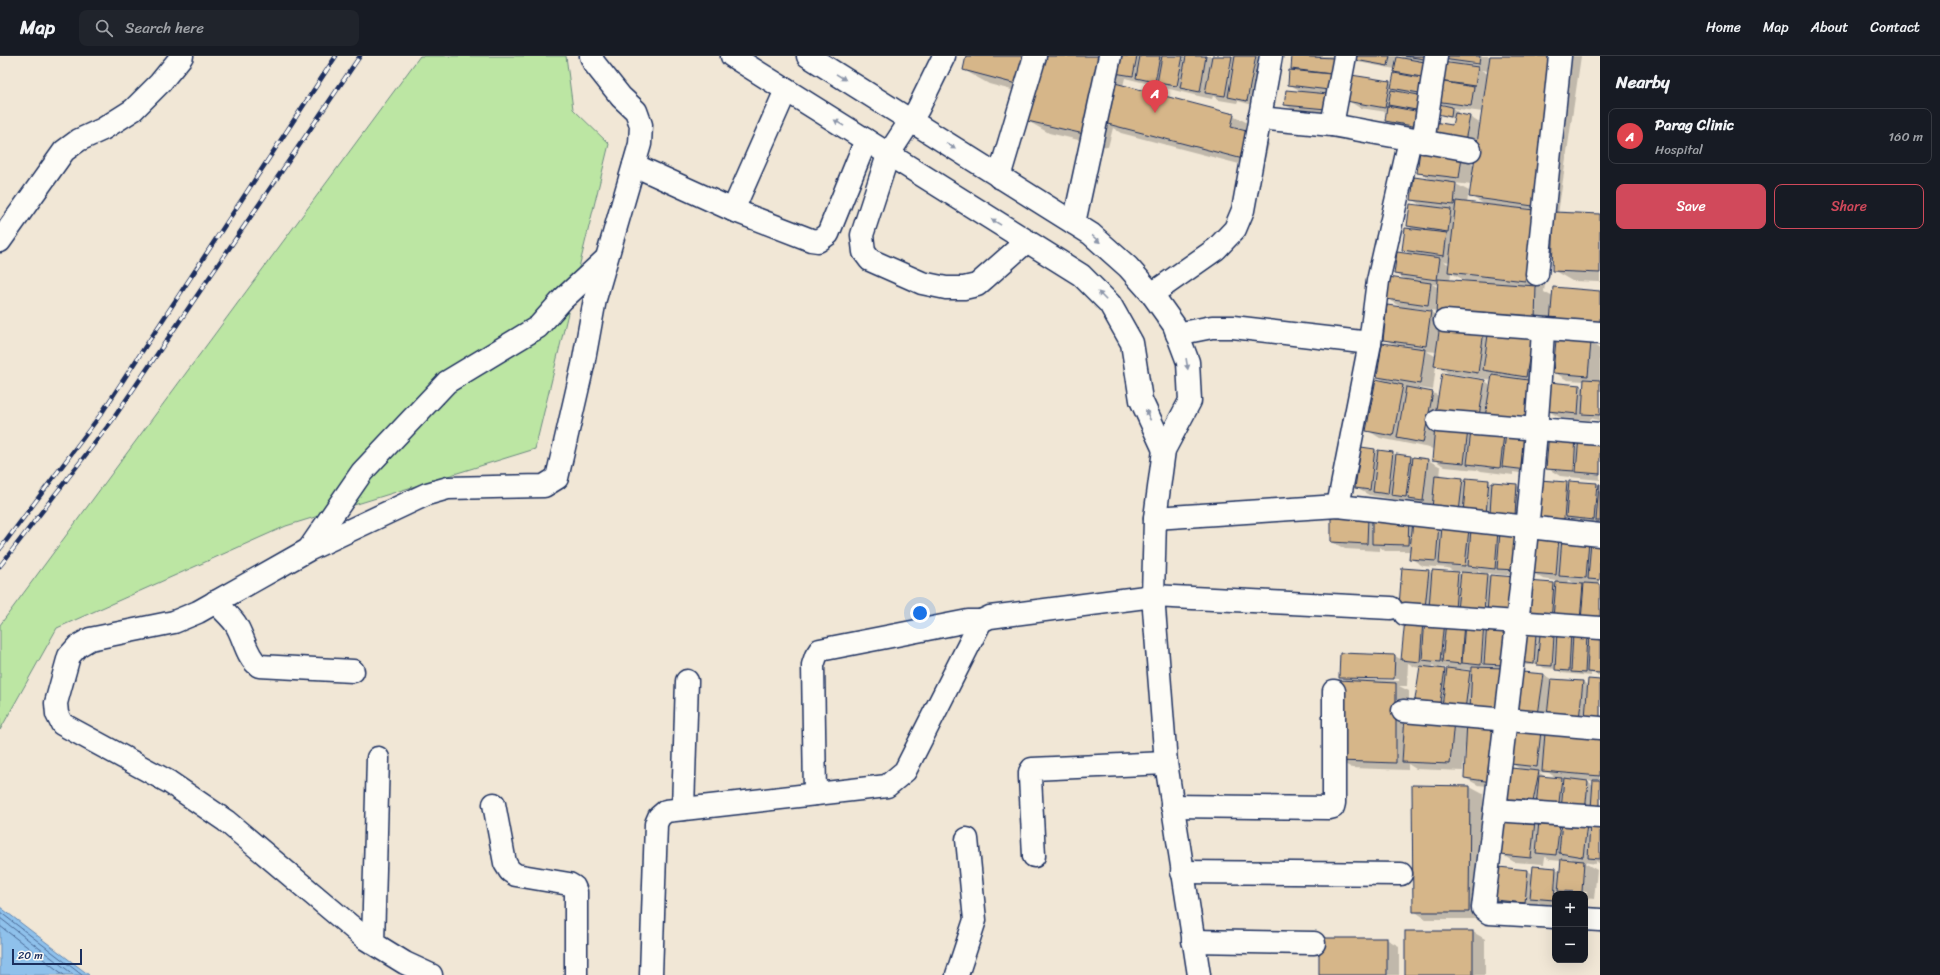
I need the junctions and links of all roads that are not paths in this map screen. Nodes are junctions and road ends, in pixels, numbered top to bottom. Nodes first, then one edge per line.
1 (182, 56) edge
2 (592, 56) edge
3 (732, 56) edge
4 (808, 56) edge
5 (944, 56) edge
6 (1035, 56) edge
7 (1110, 56) edge
8 (1271, 56) edge
9 (1345, 56) edge
10 (1436, 56) edge
11 (1560, 56) edge
12 (786, 90) junction
13 (1259, 118) junction
14 (911, 121) junction
15 (1332, 126) junction
16 (866, 140) junction
17 (1417, 141) junction
18 (1470, 150) dead end
19 (888, 155) junction
20 (634, 165) junction
21 (999, 177) junction
22 (733, 210) junction
23 (1074, 223) junction
24 (0, 241) edge
25 (1027, 241) junction
26 (607, 258) junction
27 (1537, 274) dead end
28 (1152, 294) junction
29 (1445, 321) dead end
30 (1544, 330) junction
31 (1177, 334) junction
32 (1600, 334) edge
33 (1370, 343) junction
34 (1438, 421) dead end
35 (1538, 428) junction
36 (1600, 434) edge
37 (1164, 450) junction
38 (1338, 506) junction
39 (1155, 518) junction
40 (1527, 527) junction
41 (1600, 536) edge
42 (308, 550) junction
43 (1153, 596) junction
44 (216, 602) junction
45 (981, 621) junction
46 (1517, 622) junction
47 (1600, 628) edge
48 (353, 671) dead end
49 (687, 681) dead end
50 (1334, 691) dead end
51 (1403, 711) dead end
52 (1505, 720) junction
53 (1600, 728) edge
54 (378, 758) dead end
55 (1166, 762) junction
56 (815, 794) junction
57 (494, 804) dead end
58 (1172, 806) junction
59 (683, 809) junction
60 (1495, 810) junction
61 (1600, 817) edge
62 (967, 839) dead end
63 (1034, 856) dead end
64 (1182, 872) junction
65 (1401, 874) dead end
66 (1552, 917) edge
67 (1588, 919) edge
68 (1600, 920) edge
69 (1193, 942) junction
70 (373, 943) junction
71 (1314, 943) dead end
72 (431, 975) edge
73 (576, 975) edge
74 (651, 975) edge
75 (957, 975) edge
76 (1199, 975) edge

1 - 24 street
2 - 20 street
3 - 12 street
4 -> 14 street
5 - 14 street
6 - 21 street
7 - 23 street
8 - 13 street
9 - 15 street
10 - 17 street
11 - 27 street
16 -> 12 street
12 - 22 street
13 - 15 street
13 - 28 street
14 - 19 street
14 -> 21 street
15 - 17 street
16 - 19 street
16 - 22 street
17 - 18 street
17 - 33 street
25 -> 19 street
19 - 25 street
20 - 22 street
20 - 26 street
21 - 23 street
23 -> 28 street
37 -> 25 street
26 - 42 street
26 - 42 street
28 - 31 street
29 - 30 street
30 - 32 street
30 - 35 street
31 - 33 street
31 -> 37 street
33 - 38 street
34 - 35 street
35 - 36 street
35 - 40 street
37 - 39 street
38 - 39 street
38 - 40 street
39 - 43 street
40 - 41 street
40 - 46 street
42 - 44 street
43 - 45 street
43 - 46 street
43 - 55 street
44 - 48 street
44 - 70 street
45 - 56 street
45 - 56 street
46 - 47 street
46 - 52 street
49 - 59 street
50 - 58 street
51 - 52 street
52 - 53 street
52 - 60 street
54 - 70 street
55 - 58 street
55 - 63 street
56 - 59 street
57 - 73 street
58 - 64 street
59 - 74 street
60 - 61 street
60 - 66 street
62 - 75 street
64 - 65 street
64 - 69 street
67 - 68 street
69 - 71 street
69 - 76 street
70 - 72 street

